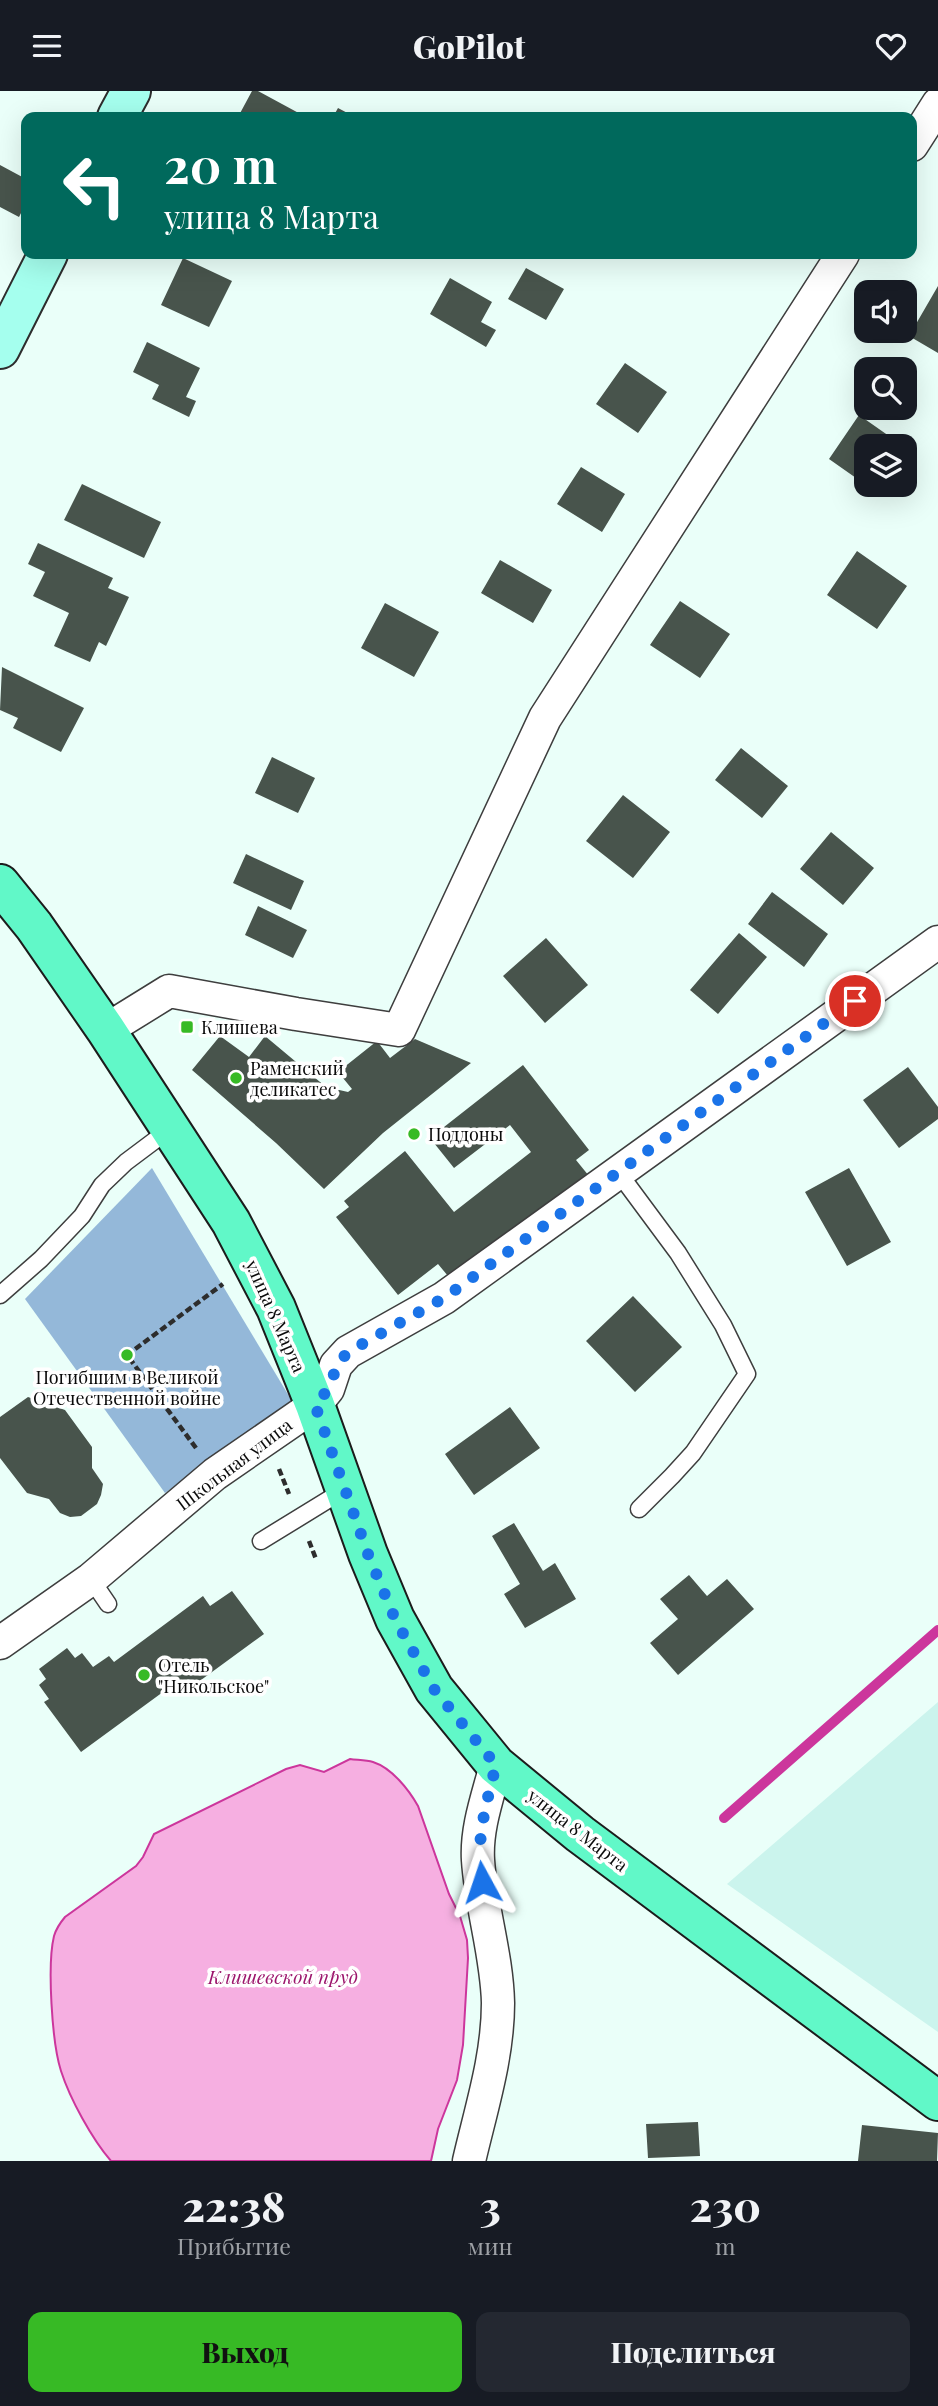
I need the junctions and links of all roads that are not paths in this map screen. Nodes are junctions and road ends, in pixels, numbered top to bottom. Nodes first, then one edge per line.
1 (131, 91) edge
2 (938, 104) edge
3 (120, 112) edge
4 (917, 137) edge
5 (45, 259) edge
6 (840, 259) edge
7 (6, 325) edge
8 (0, 884) edge
9 (938, 941) edge
10 (106, 1030) junction
11 (170, 1129) junction
12 (618, 1172) junction
13 (0, 1295) edge
14 (315, 1405) junction
15 (344, 1490) junction
16 (639, 1509) dead end
17 (261, 1541) dead end
18 (3, 1634) edge
19 (496, 1765) junction
20 (938, 2101) edge
21 (469, 2161) edge

1 - 3 street
2 - 4 street
5 - 7 street
6 - 10 street
8 - 10 main road, улица 8 Марта
9 - 12 street, Школьная улица
10 - 11 main road, улица 8 Марта
11 - 13 lane
11 - 14 main road, улица 8 Марта
12 - 14 street, Школьная улица
12 - 16 lane
14 - 15 main road, улица 8 Марта
14 - 18 street, Школьная улица
15 - 17 lane
15 - 19 main road, улица 8 Марта
19 - 20 main road, улица 8 Марта
19 - 21 street

